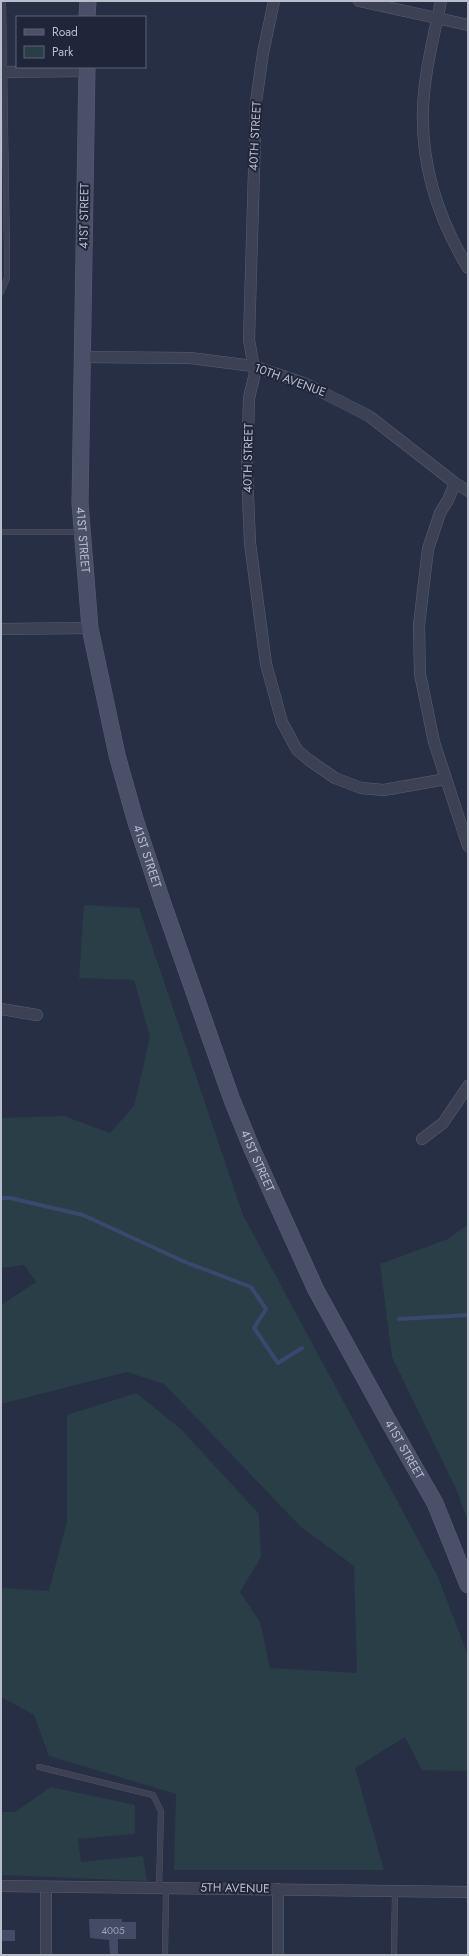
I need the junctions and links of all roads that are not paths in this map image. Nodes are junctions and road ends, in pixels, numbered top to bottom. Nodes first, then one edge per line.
1 (4, 1) edge
2 (88, 1) edge
3 (274, 1) edge
4 (360, 1) edge
5 (442, 1) edge
6 (87, 16) edge
7 (438, 18) junction
8 (468, 24) edge
9 (87, 69) edge
10 (3, 72) edge
11 (468, 268) edge
12 (1, 292) edge
13 (82, 357) junction
14 (253, 366) junction
15 (455, 483) junction
16 (468, 491) edge
17 (1, 532) edge
18 (81, 532) junction
19 (90, 628) junction
20 (1, 629) edge
21 (446, 779) junction
22 (468, 846) edge
23 (1, 1009) edge
24 (37, 1015) dead end
25 (468, 1086) edge
26 (422, 1139) dead end
27 (468, 1585) edge
28 (39, 1767) dead end
29 (1, 1886) edge
30 (46, 1887) junction
31 (162, 1888) junction
32 (278, 1889) junction
33 (395, 1890) junction
34 (468, 1892) edge
35 (46, 1955) edge
36 (165, 1955) edge
37 (278, 1955) edge
38 (394, 1955) edge

1 - 10 lane
2 - 6 street
3 - 14 street, 40TH STREET
4 - 7 street
5 - 7 street
7 - 8 street
7 - 11 street
9 - 10 street
9 - 13 street, 41ST STREET
10 - 12 lane
13 - 14 street, 10TH AVENUE
13 - 18 street, 41ST STREET
14 - 15 street, 10TH AVENUE
14 - 21 street, 40TH STREET
15 - 16 street, 10TH AVENUE
15 - 21 street
17 - 18 lane
18 - 19 street, 41ST STREET
19 - 20 street
19 - 27 street, 41ST STREET
21 - 22 street
23 - 24 street
25 - 26 street
28 - 31 lane
29 - 30 street, 5TH AVENUE
30 - 31 street, 5TH AVENUE
30 - 35 street
31 - 32 street, 5TH AVENUE
31 - 36 lane
32 - 33 street, 5TH AVENUE
32 - 37 street
33 - 34 street, 5TH AVENUE
33 - 38 lane

